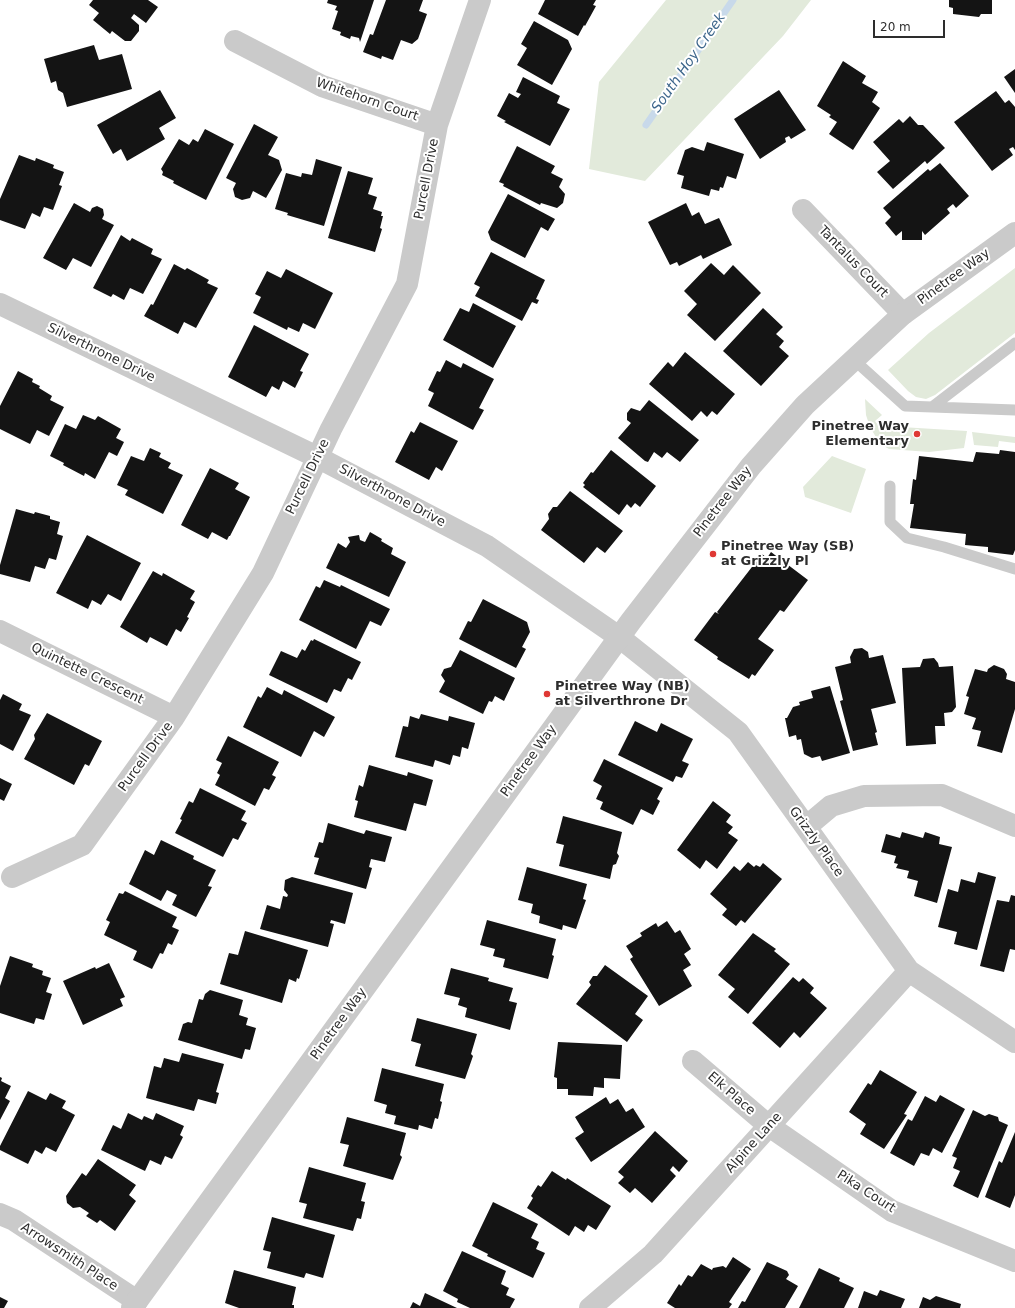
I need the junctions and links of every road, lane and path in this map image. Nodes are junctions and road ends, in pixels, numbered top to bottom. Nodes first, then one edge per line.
1 (480, 0) edge
2 (235, 41) dead end
3 (437, 125) junction
4 (803, 210) dead end
5 (1015, 233) edge
6 (0, 304) edge
7 (903, 314) junction
8 (1015, 343) edge
9 (852, 359) junction
10 (932, 407) junction
11 (1015, 410) edge
12 (317, 457) junction
13 (890, 486) dead end
14 (1015, 569) edge
15 (0, 631) edge
16 (619, 637) junction
17 (174, 717) junction
18 (1015, 826) edge
19 (806, 827) junction
20 (12, 877) dead end
21 (909, 971) junction
22 (1015, 1042) edge
23 (693, 1061) dead end
24 (769, 1126) junction
25 (0, 1214) edge
26 (1015, 1261) edge
27 (135, 1305) edge
28 (590, 1308) edge

1 - 3 street, Purcell Drive
2 - 3 street, Whitehorn Court
3 - 12 street, Purcell Drive
4 - 7 street, Tantalus Court
5 - 7 street, Pinetree Way
6 - 12 street, Silverthrone Drive
7 - 9 street, Pinetree Way
8 - 10 lane
9 - 10 lane
9 - 16 street, Pinetree Way
10 - 11 lane
12 - 16 street, Silverthrone Drive
12 - 17 street, Purcell Drive
13 - 14 lane
15 - 17 street, Quintette Crescent
16 - 19 street, Grizzly Place
16 - 27 street, Pinetree Way
17 - 20 street, Purcell Drive
18 - 19 street
19 - 21 street, Grizzly Place
21 - 22 street, Grizzly Place
21 - 24 street, Alpine Lane
23 - 24 street, Elk Place
24 - 26 street, Pika Court
24 - 28 street, Alpine Lane
25 - 27 street, Arrowsmith Place

